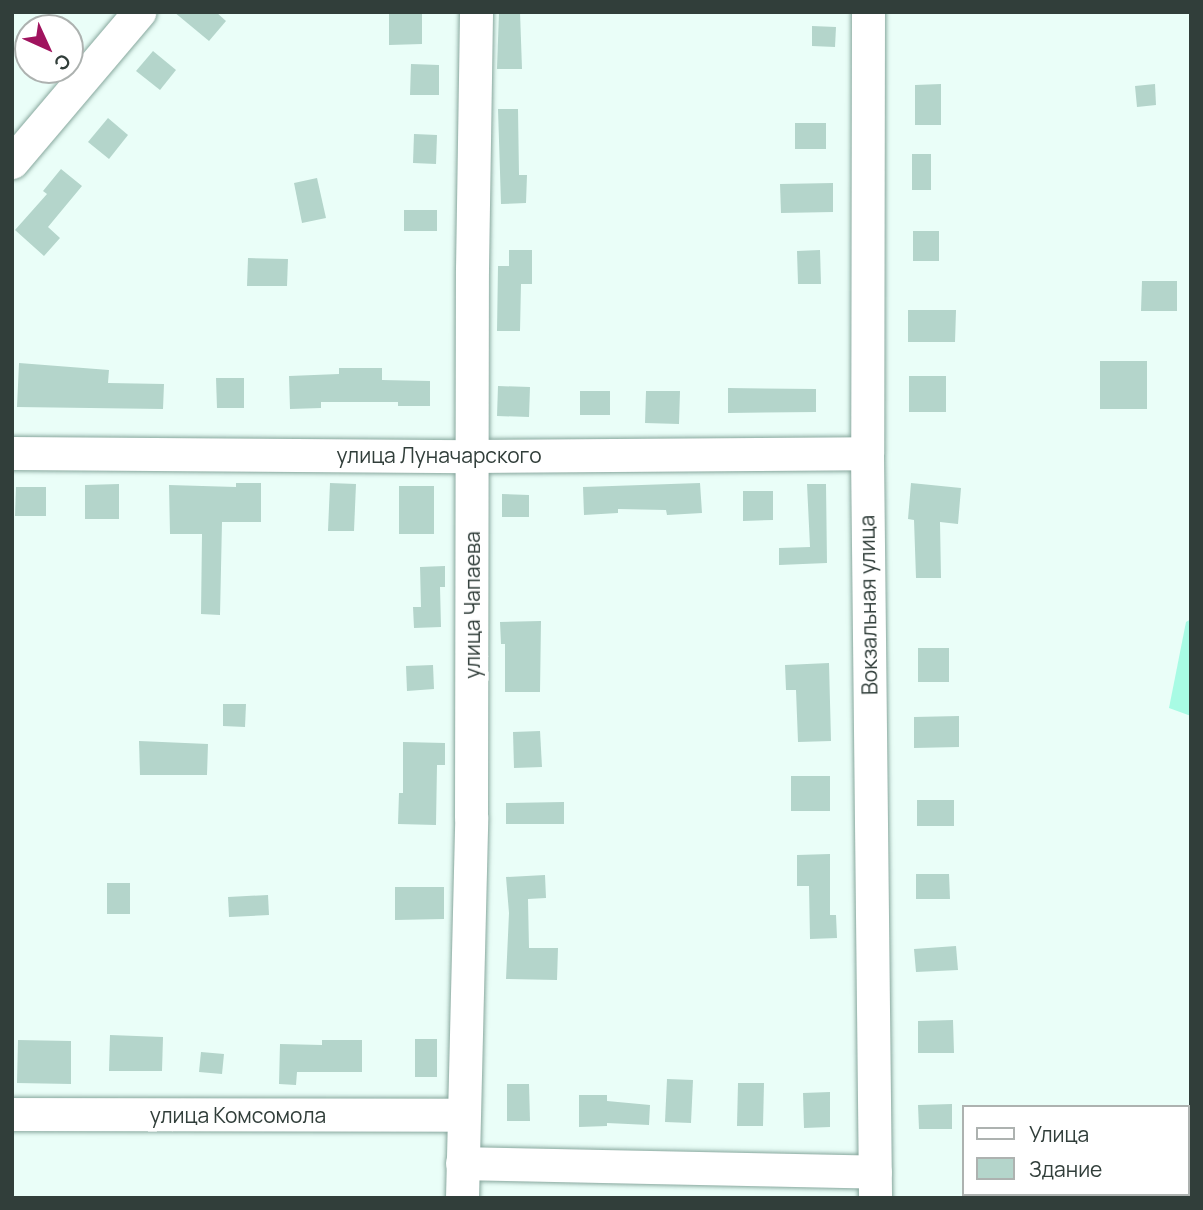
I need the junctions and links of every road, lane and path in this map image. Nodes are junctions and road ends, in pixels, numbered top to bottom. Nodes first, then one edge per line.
1 (139, 12) edge
2 (477, 12) edge
3 (868, 12) edge
4 (12, 162) edge
5 (12, 453) edge
6 (867, 453) junction
7 (472, 456) junction
8 (12, 1114) edge
9 (463, 1115) junction
10 (462, 1163) junction
11 (875, 1185) edge
12 (462, 1198) edge

1 - 4 street
2 - 7 street, улица Чапаева
3 - 6 street, Вокзальная улица
5 - 7 street, улица Луначарского
6 - 7 street, улица Луначарского
6 - 11 street, Вокзальная улица
7 - 9 street, улица Чапаева
8 - 9 street, улица Комсомола
9 - 10 street, улица Чапаева
10 - 11 street
10 - 12 street, улица Чапаева

